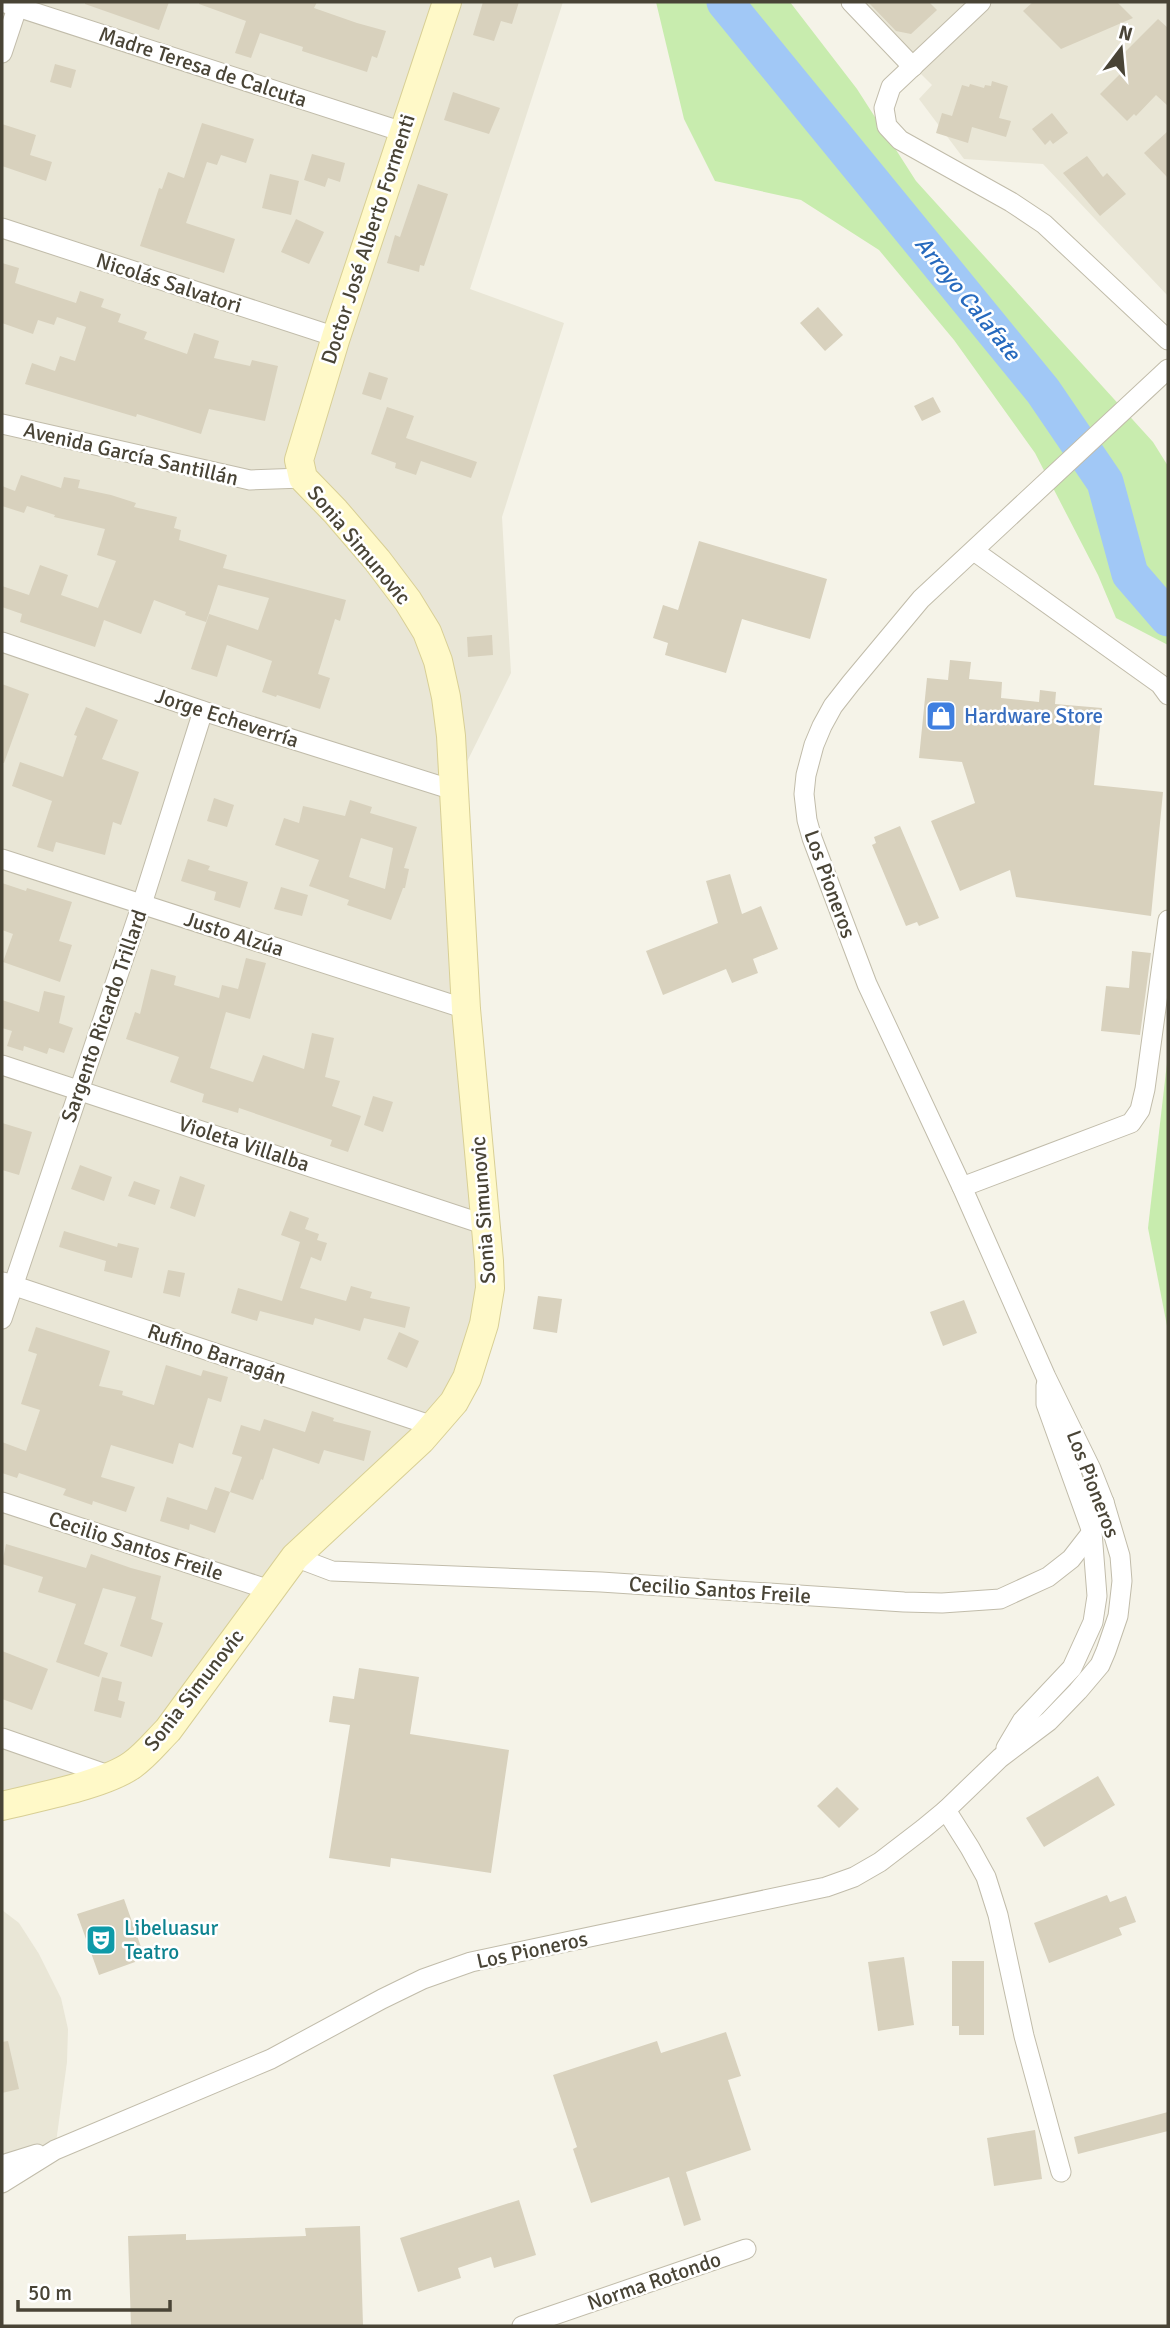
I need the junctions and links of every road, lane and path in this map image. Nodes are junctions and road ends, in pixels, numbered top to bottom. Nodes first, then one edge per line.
1 (447, 2) edge
2 (851, 2) edge
3 (981, 2) edge
4 (12, 4) edge
5 (2, 53) edge
6 (913, 67) junction
7 (404, 132) junction
8 (2, 228) edge
9 (335, 337) junction
10 (1168, 340) edge
11 (1168, 369) edge
12 (2, 424) edge
13 (303, 478) junction
14 (974, 551) junction
15 (2, 642) edge
16 (1168, 695) edge
17 (203, 711) junction
18 (453, 790) junction
19 (2, 859) edge
20 (142, 904) junction
21 (1168, 920) edge
22 (466, 1009) junction
23 (2, 1065) edge
24 (79, 1090) junction
25 (962, 1187) junction
26 (486, 1225) junction
27 (7, 1283) edge
28 (2, 1319) edge
29 (1046, 1377) junction
30 (433, 1426) junction
31 (2, 1502) edge
32 (1104, 1502) junction
33 (1092, 1532) junction
34 (295, 1557) junction
35 (270, 1590) junction
36 (2, 1738) edge
37 (1000, 1758) junction
38 (111, 1776) junction
39 (2, 1806) edge
40 (946, 1810) junction
41 (55, 2150) junction
42 (2, 2165) edge
43 (1061, 2172) dead end
44 (2, 2183) edge
45 (746, 2249) dead end
46 (522, 2326) edge

1 - 7 street, Doctor José Alberto Formenti
2 - 6 street
3 - 6 street
4 - 5 street
4 - 7 street, Madre Teresa de Calcuta
6 - 10 street
7 - 9 street, Doctor José Alberto Formenti
8 - 9 street, Nicolás Salvatori
9 - 13 street, Doctor José Alberto Formenti
11 - 14 street, Los Pioneros
12 - 13 street, Avenida García Santillán
13 - 18 street, Sonia Simunovic
14 - 16 street
14 - 25 street, Los Pioneros
15 - 17 street, Jorge Echeverría
17 - 18 street, Jorge Echeverría
17 - 20 street, Sargento Ricardo Trillard
18 - 22 street, Sonia Simunovic
19 - 20 street, Justo Alzúa
20 - 22 street, Justo Alzúa
20 - 24 street, Sargento Ricardo Trillard
21 - 25 street
22 - 26 street, Sonia Simunovic
23 - 24 street, Violeta Villalba
24 - 26 street, Violeta Villalba
24 - 27 street, Sargento Ricardo Trillard
25 - 29 street, Los Pioneros
26 - 30 street, Sonia Simunovic
27 - 28 street, Sargento Ricardo Trillard
27 - 30 street, Rufino Barragán
29 - 32 street, Los Pioneros
29 - 33 street, Los Pioneros
30 - 34 street, Sonia Simunovic
31 - 35 street, Cecilio Santos Freile
32 - 33 street, Cecilio Santos Freile
32 - 37 street, Los Pioneros
33 - 34 street, Cecilio Santos Freile
33 - 37 street, Los Pioneros
34 - 35 street, Sonia Simunovic
35 - 38 street, Sonia Simunovic
36 - 38 street
37 - 40 street, Los Pioneros
38 - 39 street, Sonia Simunovic
40 - 41 street, Los Pioneros
40 - 43 street
41 - 42 street, Los Pioneros
41 - 44 street, Los Pioneros
45 - 46 street, Norma Rotondo

